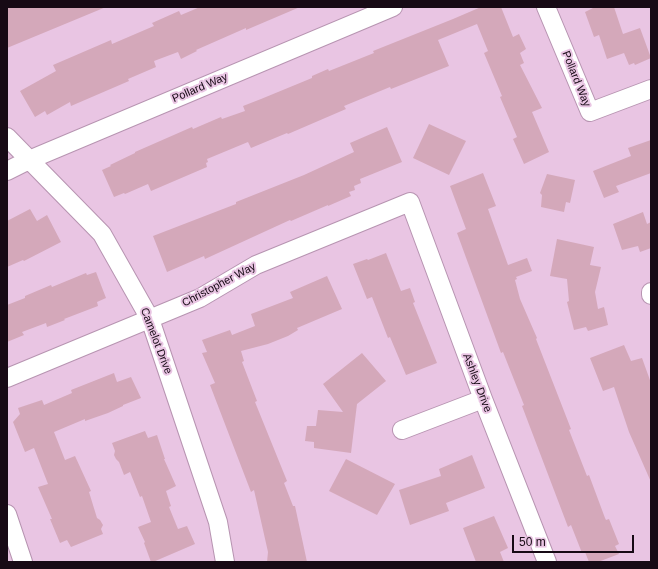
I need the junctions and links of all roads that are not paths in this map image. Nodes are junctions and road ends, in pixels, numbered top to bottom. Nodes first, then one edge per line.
1 (393, 7) edge
2 (546, 7) edge
3 (651, 89) edge
4 (7, 138) edge
5 (29, 160) junction
6 (7, 171) edge
7 (410, 202) joint
8 (150, 319) junction
9 (7, 378) edge
10 (483, 399) junction
11 (402, 430) dead end
12 (7, 514) edge
13 (23, 562) edge
14 (225, 562) edge
15 (547, 562) edge

1 - 5 street, Pollard Way
2 - 3 street, Pollard Way
4 - 5 street, Camelot Drive
5 - 6 street, Pollard Way
5 - 8 street, Camelot Drive
7 - 8 street, Christopher Way
7 - 10 street, Ashley Drive
8 - 9 street, Christopher Way
8 - 14 street, Camelot Drive
10 - 11 street
10 - 15 street, Ashley Drive
12 - 13 street

